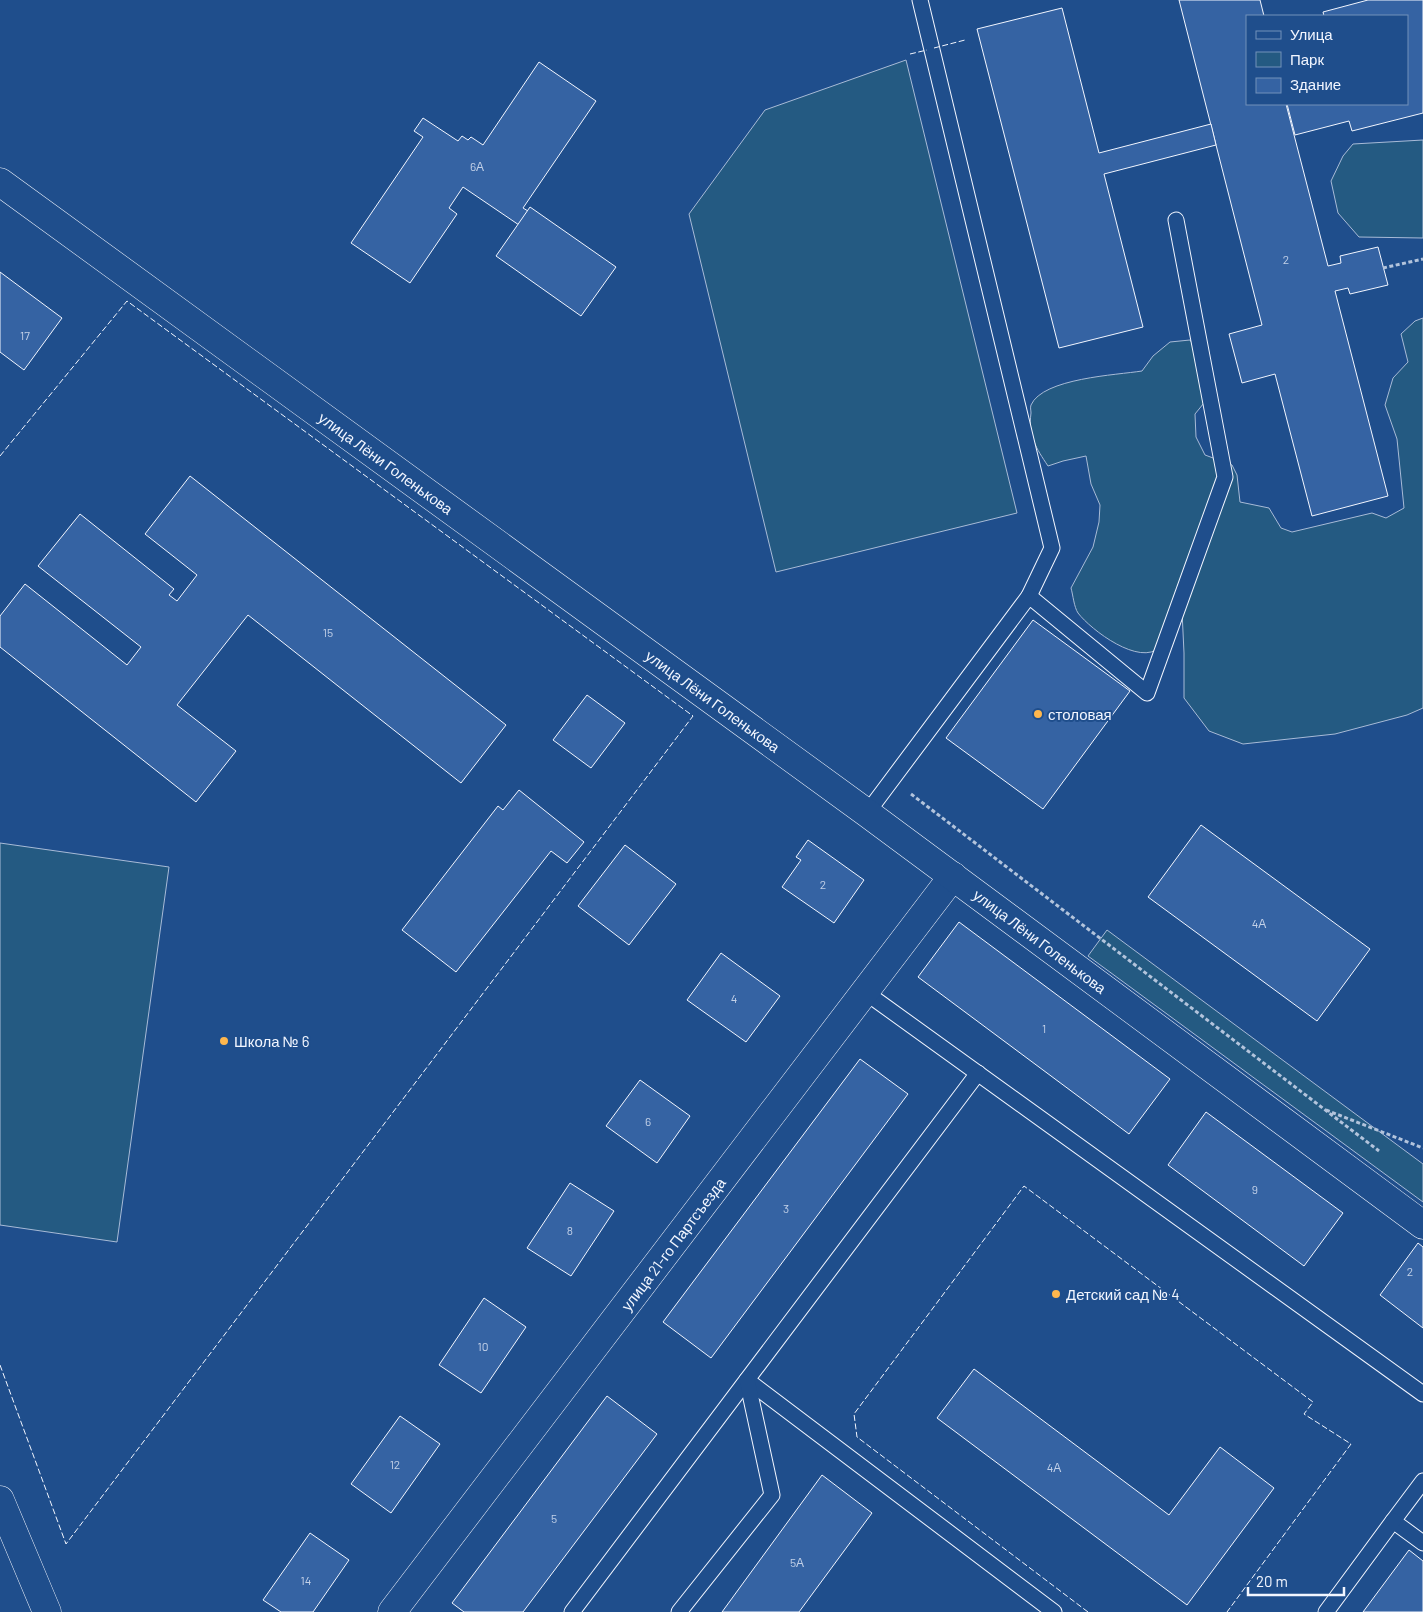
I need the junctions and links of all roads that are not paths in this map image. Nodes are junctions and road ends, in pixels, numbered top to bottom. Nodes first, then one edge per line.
1 (920, 0) edge
2 (0, 182) edge
3 (1176, 220) dead end
4 (1029, 596) junction
5 (867, 813) junction
6 (953, 876) junction
7 (865, 992) junction
8 (978, 1073) junction
9 (1423, 1225) edge
10 (747, 1380) junction
11 (1423, 1394) edge
12 (1423, 1481) edge
13 (0, 1500) edge
14 (1393, 1521) junction
15 (1423, 1542) edge
16 (397, 1610) edge
17 (47, 1612) edge
18 (572, 1612) edge
19 (679, 1612) edge
20 (1054, 1612) edge
21 (1326, 1612) edge

1 - 4 lane
2 - 5 street, улица Лёни Голенькова
3 - 4 lane
4 - 5 lane
5 - 6 street, улица Лёни Голенькова
6 - 7 street, улица 21-го Партсъезда
6 - 9 street, улица Лёни Голенькова
7 - 8 lane
7 - 16 street, улица 21-го Партсъезда
8 - 10 lane
8 - 11 lane
10 - 18 lane
10 - 19 lane
10 - 20 lane
12 - 14 lane
13 - 17 street
14 - 15 lane
14 - 21 lane

